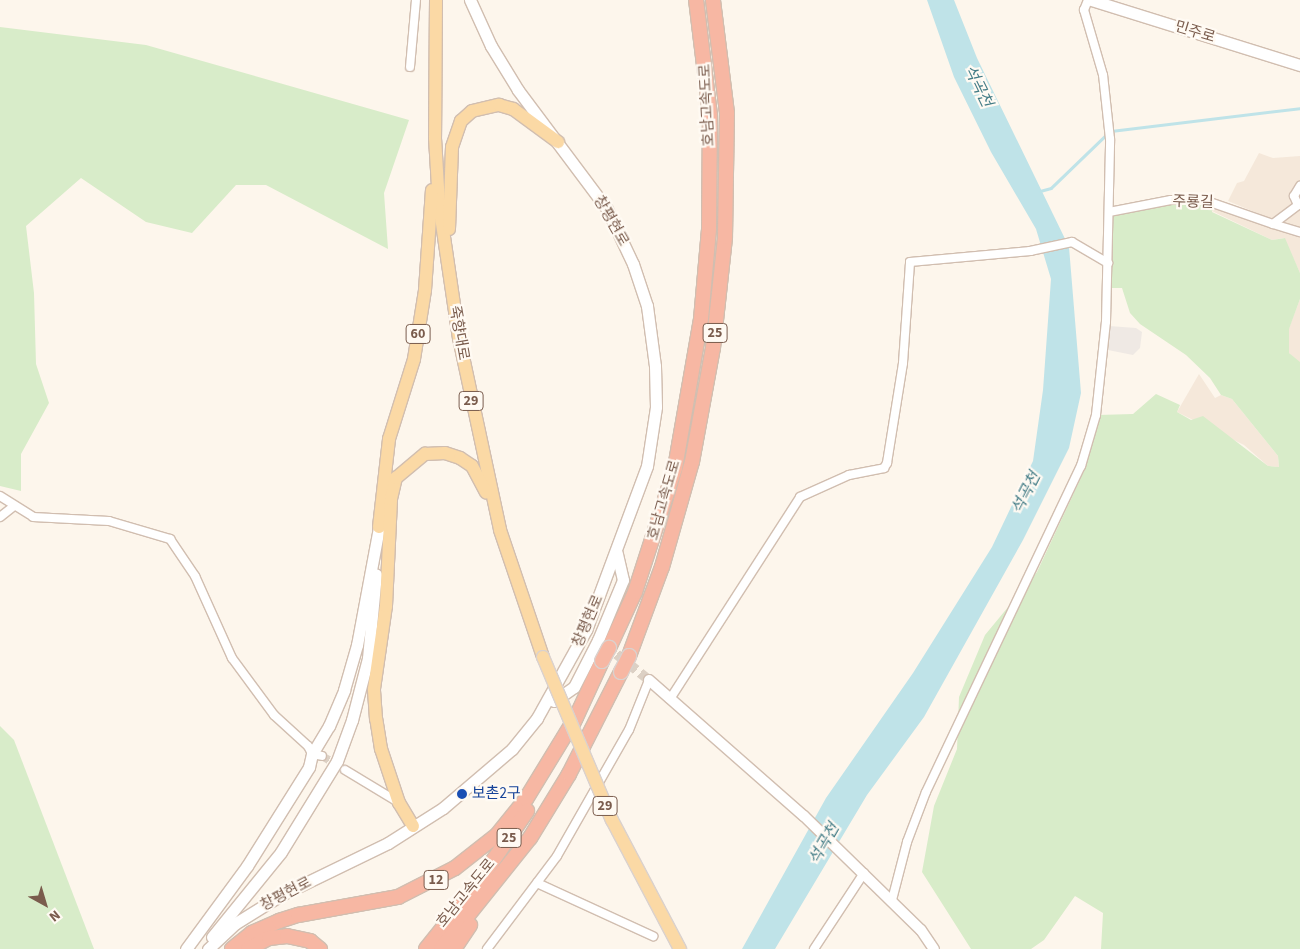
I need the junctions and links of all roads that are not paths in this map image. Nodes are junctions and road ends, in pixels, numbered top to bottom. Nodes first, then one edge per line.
1 (416, 0) edge
2 (436, 0) edge
3 (470, 0) edge
4 (696, 0) edge
5 (713, 0) edge
6 (1089, 0) edge
7 (1300, 65) edge
8 (410, 67) dead end
9 (435, 138) junction
10 (558, 142) junction
11 (1300, 186) edge
12 (1109, 212) junction
13 (1273, 224) junction
14 (1300, 232) edge
15 (1108, 263) junction
16 (448, 271) junction
17 (0, 496) edge
18 (13, 506) junction
19 (0, 517) edge
20 (379, 527) junction
21 (500, 530) junction
22 (616, 552) junction
23 (649, 680) joint
24 (670, 699) junction
25 (544, 707) junction
26 (576, 717) junction
27 (317, 755) junction
28 (345, 770) tunnel mouth
29 (399, 803) junction
30 (413, 826) junction
31 (864, 873) junction
32 (536, 883) junction
33 (486, 896) junction
34 (892, 900) junction
35 (653, 936) dead end
36 (186, 949) edge
37 (204, 949) edge
38 (208, 949) edge
39 (232, 949) edge
40 (248, 949) edge
41 (320, 949) edge
42 (426, 949) edge
43 (442, 949) edge
44 (454, 949) edge
45 (487, 949) edge
46 (680, 949) edge
47 (814, 949) edge
48 (934, 949) edge

1 - 8 street
2 - 9 main road, 죽향대로 / 29
3 - 10 main road, 창평현로
4 - 26 highway, 호남고속도로 / 25, bridge
5 - 33 highway, 호남고속도로 / 25, bridge
6 - 7 main road, 민주로
6 - 12 street
9 - 16 main road, 죽향대로 / 29
9 - 20 main road, 60
10 - 16 main road
10 - 22 main road, 창평현로
11 - 13 street
12 - 13 street, 주룡길
12 - 15 street
13 - 14 street, 주룡길
15 - 24 street
15 - 34 street
16 - 21 main road, 죽향대로 / 29
17 - 18 street
18 - 19 street
18 - 27 street
20 - 27 main road
20 - 37 main road, 60
21 - 29 main road
21 - 46 main road, 죽향대로 / 29, bridge
22 - 25 main road, 창평현로
22 - 25 main road
23 - 24 street
23 - 32 street
24 - 31 street
25 - 30 main road, 창평현로
26 - 39 highway, 12
26 - 42 highway, 호남고속도로 / 25
27 - 36 main road
28 - 29 street
29 - 30 main road
30 - 38 main road, 창평현로
31 - 34 street
31 - 47 street
32 - 35 street
32 - 45 street
33 - 43 highway, 호남고속도로 / 25
33 - 44 highway
34 - 48 street
40 - 41 highway

